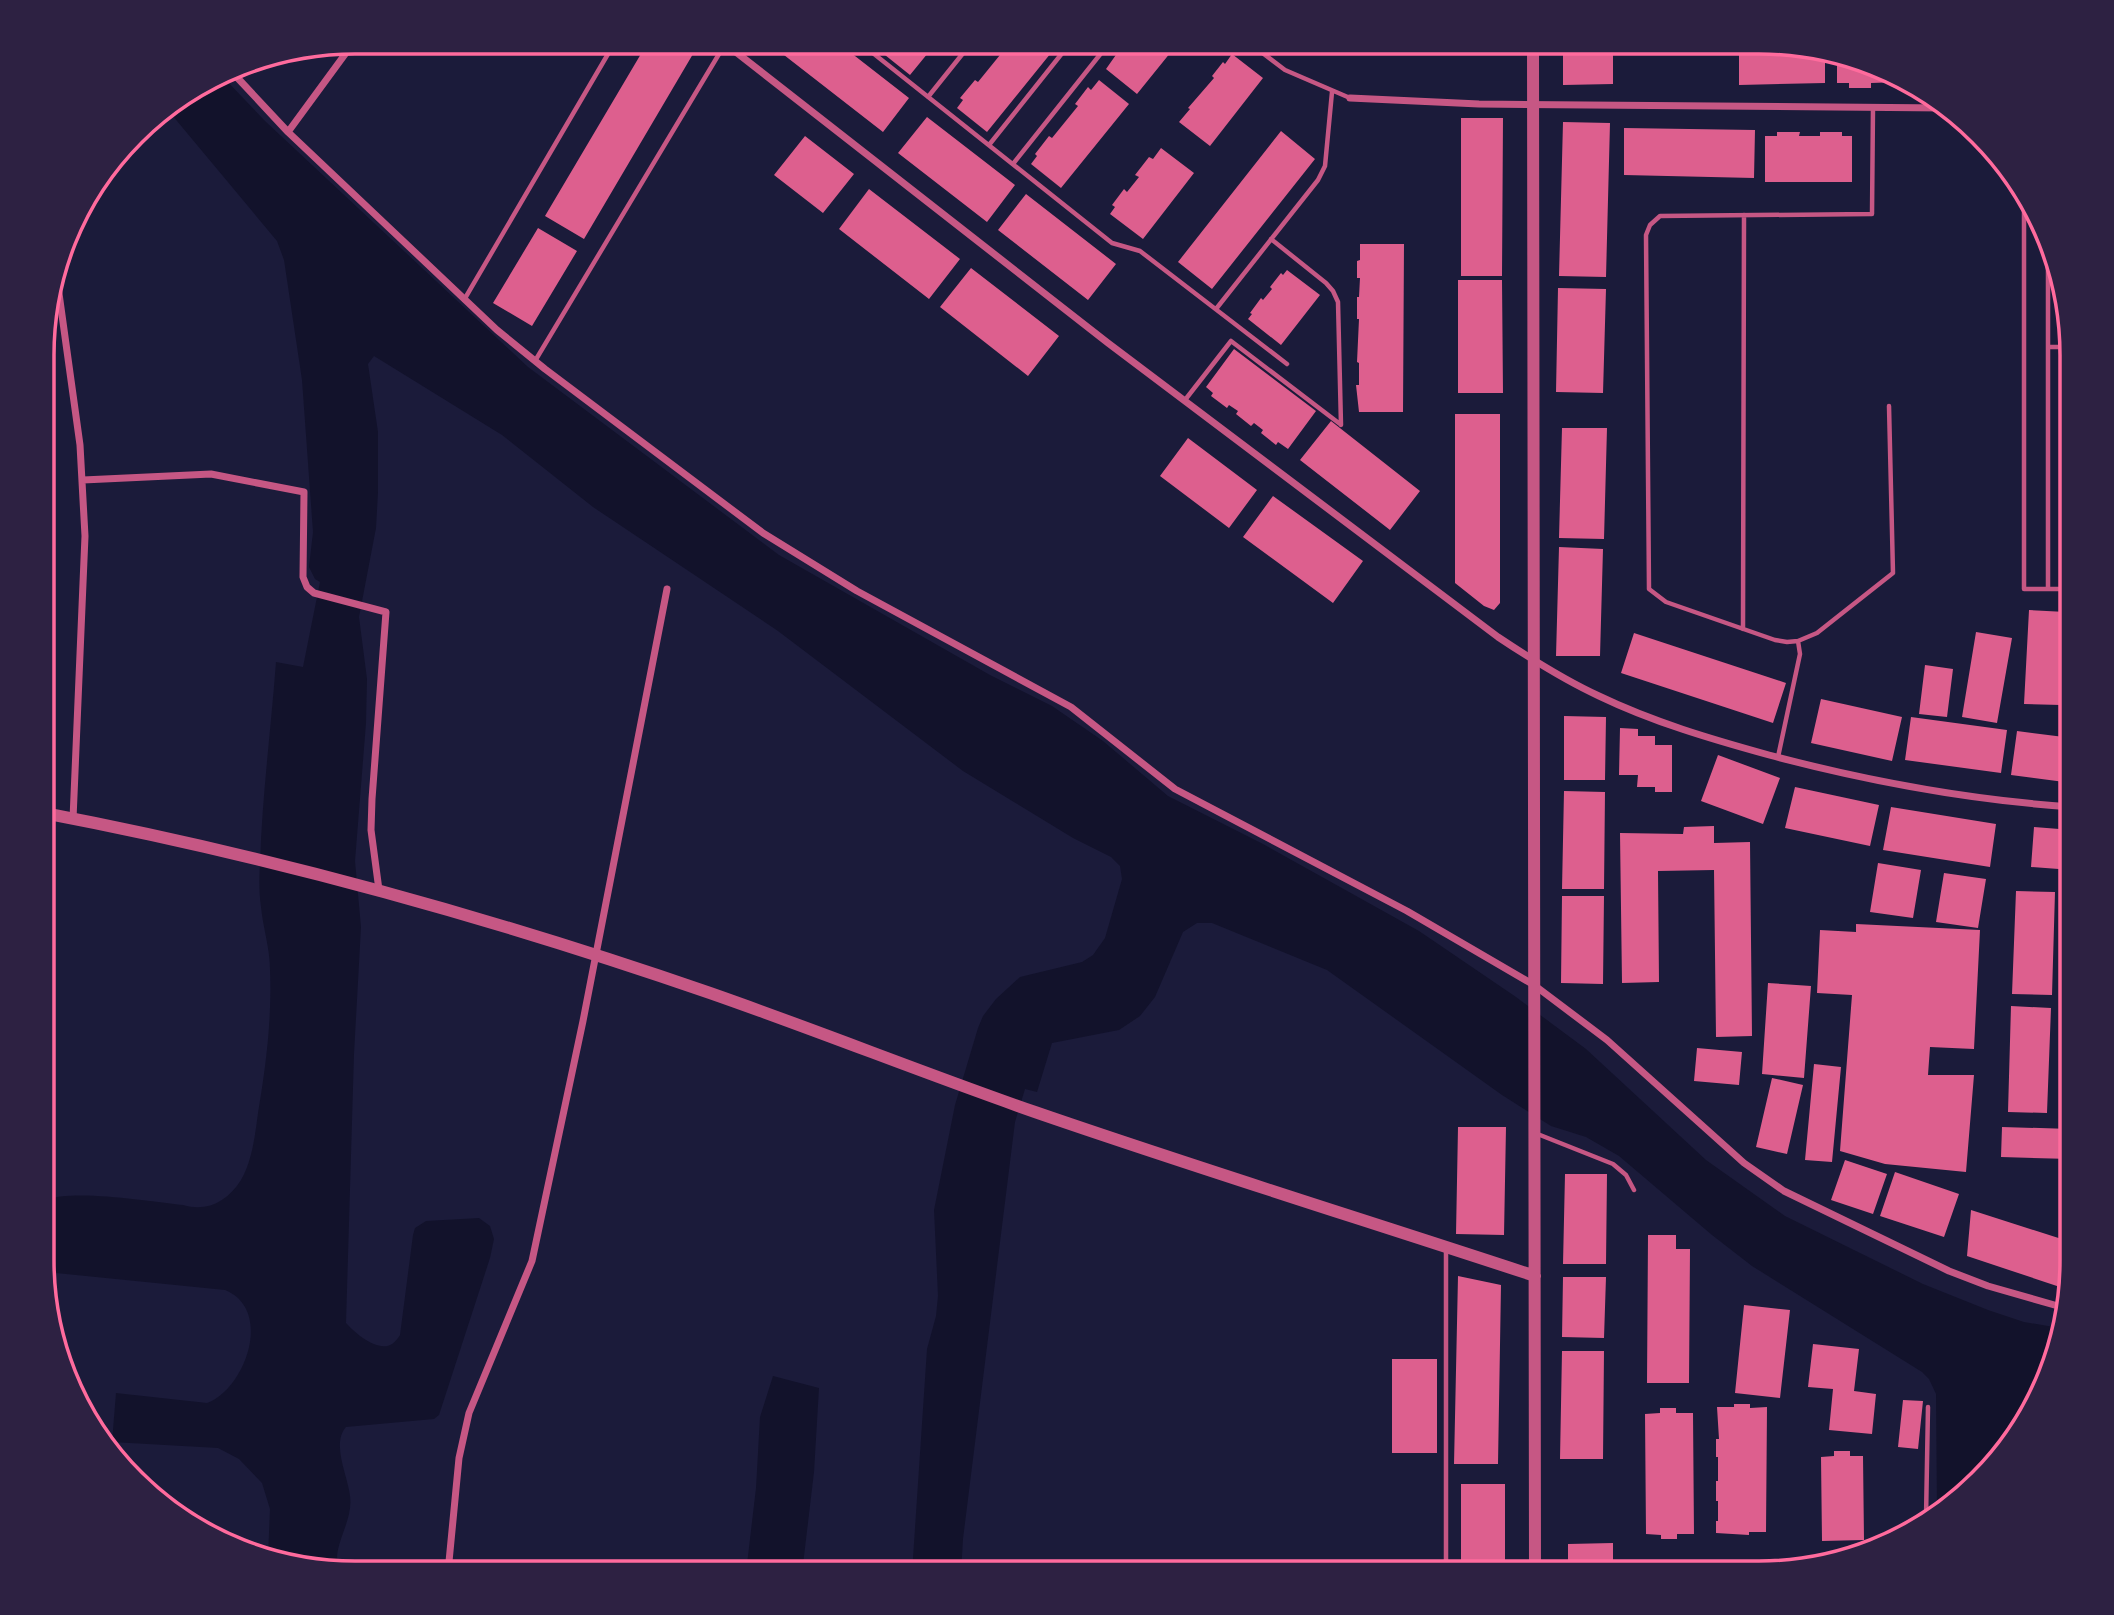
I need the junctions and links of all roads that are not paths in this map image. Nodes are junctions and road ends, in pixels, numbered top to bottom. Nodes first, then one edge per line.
1 (608, 54) edge
2 (717, 54) edge
3 (738, 54) edge
4 (874, 54) edge
5 (963, 54) edge
6 (1061, 54) edge
7 (1100, 54) edge
8 (1264, 54) edge
9 (1533, 54) edge
10 (345, 55) edge
11 (238, 78) edge
12 (1332, 92) junction
13 (929, 97) junction
14 (1350, 99) joint
15 (1533, 105) junction
16 (1873, 107) junction
17 (1929, 107) edge
18 (288, 132) junction
19 (989, 145) junction
20 (1013, 164) junction
21 (2024, 214) edge
22 (1744, 215) junction
23 (1271, 239) junction
24 (2048, 274) edge
25 (60, 298) edge
26 (464, 300) junction
27 (1216, 309) junction
28 (2060, 346) edge
29 (2048, 347) junction
30 (535, 361) junction
31 (1287, 364) dead end
32 (1184, 400) junction
33 (1889, 406) dead end
34 (83, 480) junction
35 (667, 589) dead end
36 (2049, 589) junction
37 (2060, 589) edge
38 (1743, 629) junction
39 (1798, 641) junction
40 (1534, 660) junction
41 (1778, 757) junction
42 (2060, 805) edge
43 (54, 815) edge
44 (73, 819) junction
45 (379, 890) junction
46 (596, 956) junction
47 (1534, 985) junction
48 (1534, 1126) junction
49 (1634, 1190) dead end
50 (1446, 1247) junction
51 (1535, 1276) junction
52 (2056, 1305) edge
53 (1928, 1407) dead end
54 (1926, 1510) edge
55 (449, 1561) edge
56 (1446, 1561) edge
57 (1535, 1561) edge

1 - 26 lane
2 - 30 lane
3 - 32 street
4 - 13 lane
5 - 13 lane
6 - 19 lane
7 - 20 lane
8 - 12 lane
9 - 15 street
10 - 18 street
11 - 18 street
12 - 14 lane
12 - 23 lane
13 - 19 lane
14 - 15 street
15 - 16 street
15 - 40 street
16 - 17 street
16 - 22 lane
18 - 26 street
19 - 20 lane
20 - 27 lane
21 - 36 lane
22 - 38 lane
22 - 38 lane
23 - 27 lane
23 - 32 lane
24 - 29 lane
25 - 34 street
26 - 30 street
27 - 31 lane
28 - 29 lane
29 - 36 lane
30 - 47 street
32 - 40 street
33 - 39 lane
34 - 44 street
34 - 45 street
35 - 46 street
36 - 37 lane
38 - 39 lane
39 - 41 lane
40 - 41 street
40 - 47 street
41 - 42 street
43 - 44 street
44 - 45 street
45 - 46 street
46 - 50 street
46 - 55 street
47 - 48 street
47 - 52 street
48 - 49 lane
48 - 51 street
50 - 51 street
50 - 56 lane
51 - 57 street
53 - 54 lane

